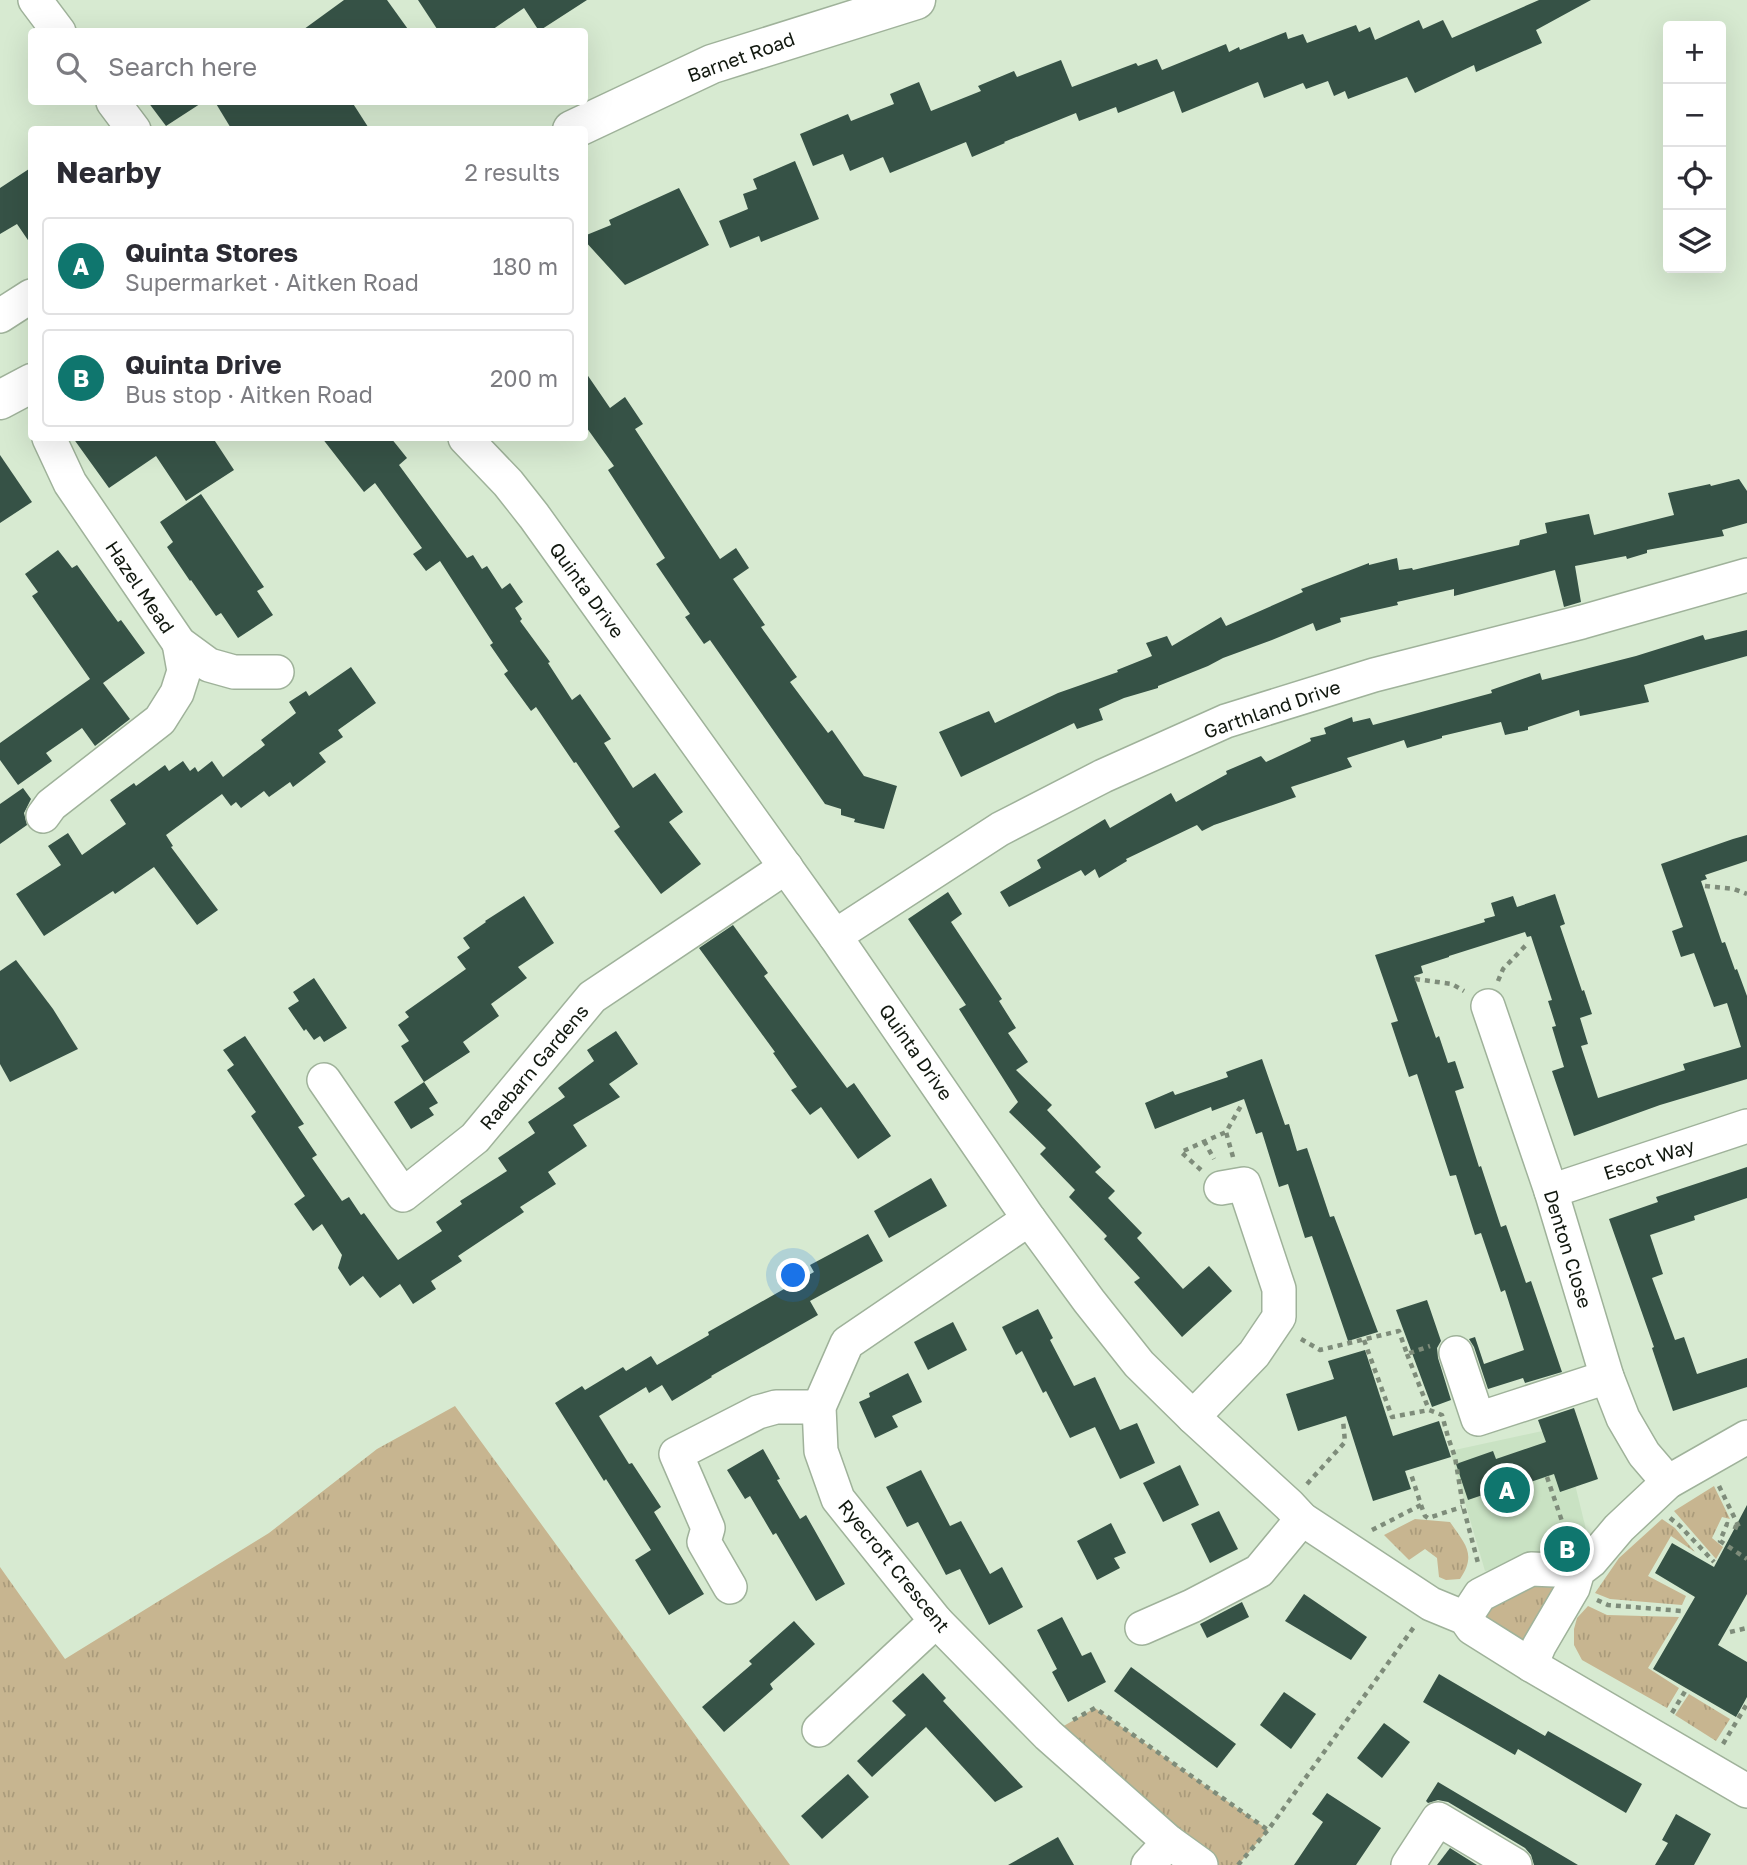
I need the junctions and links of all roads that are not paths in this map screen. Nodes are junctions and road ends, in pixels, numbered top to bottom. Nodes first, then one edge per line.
1 (35, 0) edge
2 (916, 0) edge
3 (56, 28) edge
4 (115, 105) edge
5 (131, 126) edge
6 (580, 126) edge
7 (28, 297) edge
8 (0, 316) edge
9 (50, 441) edge
10 (468, 441) edge
11 (1747, 575) edge
12 (179, 643) junction
13 (278, 672) dead end
14 (43, 816) dead end
15 (786, 867) junction
16 (835, 936) junction
17 (1488, 1006) road end
18 (324, 1080) dead end
19 (1747, 1126) edge
20 (1233, 1186) road end
21 (1551, 1191) junction
22 (1029, 1219) junction
23 (1456, 1353) road end
24 (1607, 1377) junction
25 (820, 1407) junction
26 (1193, 1417) junction
27 (1747, 1437) edge
28 (1659, 1492) junction
29 (1295, 1512) junction
30 (1580, 1573) junction
31 (730, 1587) dead end
32 (1472, 1607) junction
33 (936, 1621) junction
34 (1142, 1628) dead end
35 (1531, 1665) junction
36 (819, 1730) dead end
37 (1747, 1791) edge
38 (1158, 1854) edge
39 (1202, 1865) edge
40 (1408, 1865) edge
41 (1515, 1865) edge

1 - 3 street
2 - 6 main road, Barnet Road
4 - 5 street
7 - 8 street
9 - 12 street, Hazel Mead
10 - 15 street, Quinta Drive
11 - 16 street, Garthland Drive
12 - 13 street, Hazel Mead
12 - 14 street
15 - 16 street, Quinta Drive
15 - 18 street, Raebarn Gardens
16 - 22 street, Quinta Drive
17 - 21 street, Denton Close
19 - 21 street, Escot Way
20 - 26 street
21 - 24 street, Denton Close
22 - 25 street, Ryecroft Crescent
22 - 26 street, Quinta Drive
23 - 24 street
24 - 28 street, Denton Close
25 - 31 street
25 - 33 street, Ryecroft Crescent
26 - 29 street, Quinta Drive
27 - 28 street
28 - 30 street
29 - 32 street, Quinta Drive
29 - 34 street
30 - 32 street
30 - 35 street
32 - 35 street, Quinta Drive
33 - 36 street
33 - 38 street, Ryecroft Crescent
35 - 37 street, Quinta Drive
38 - 39 street, Ryecroft Crescent
40 - 41 street

